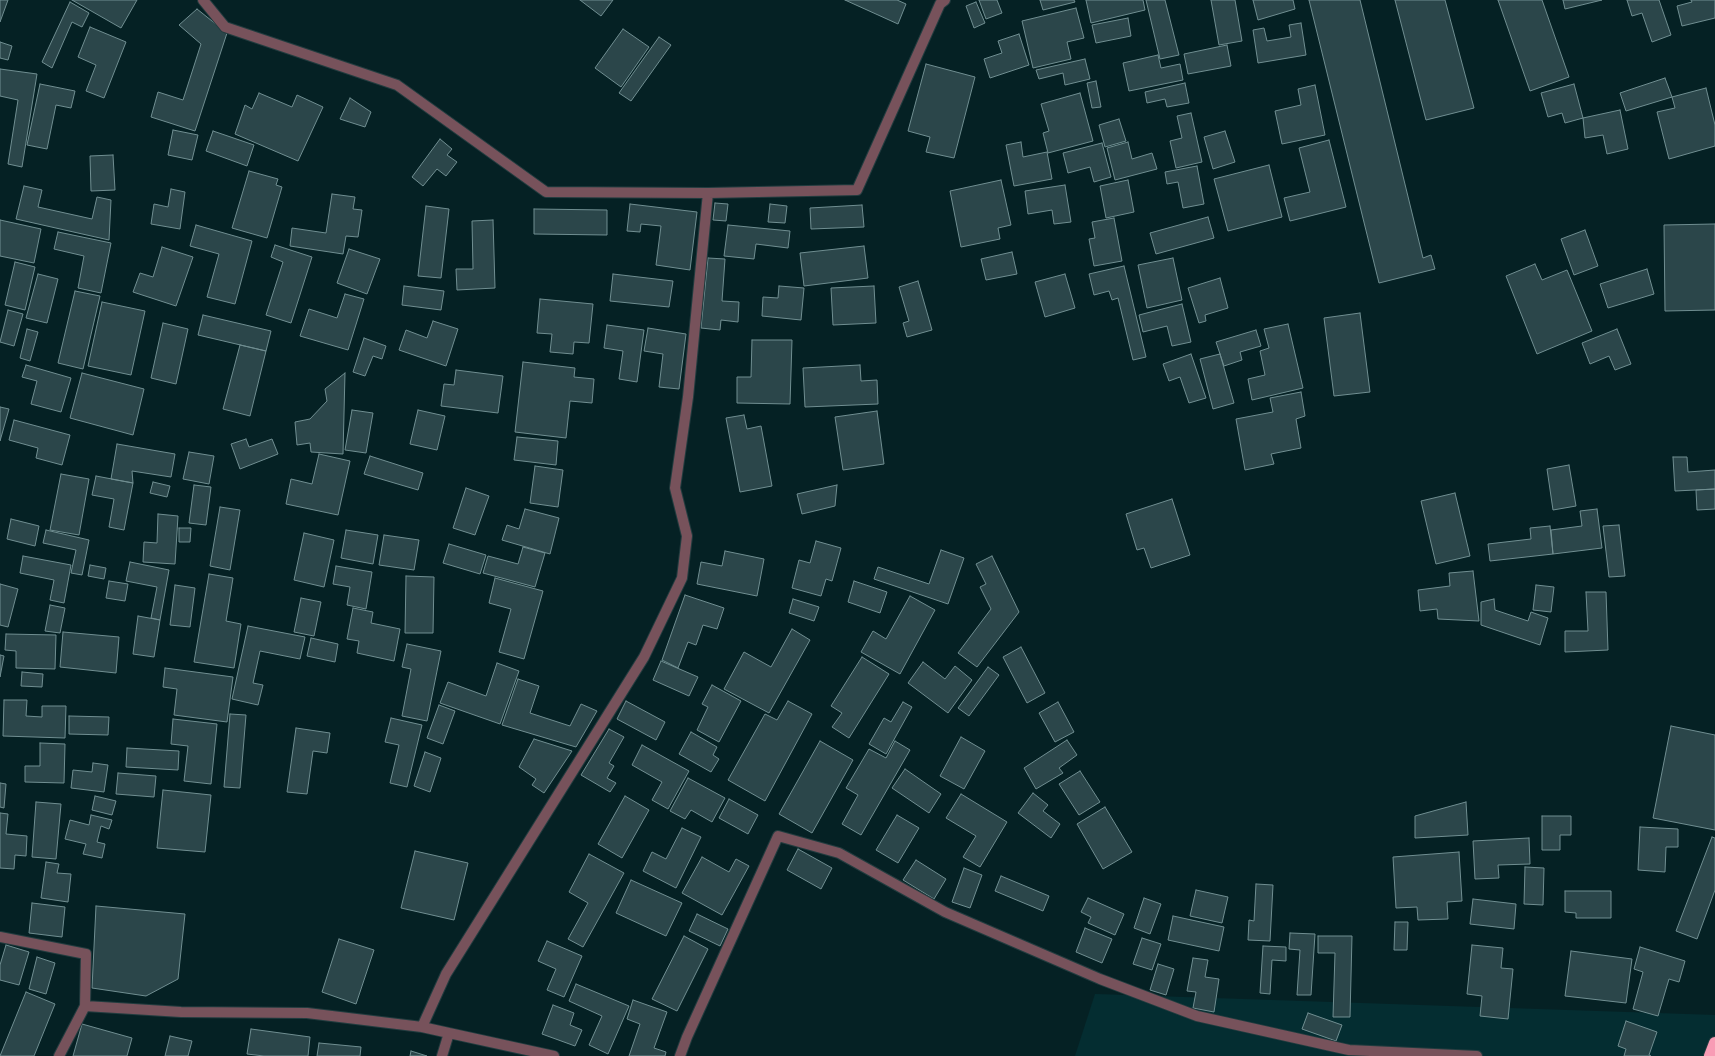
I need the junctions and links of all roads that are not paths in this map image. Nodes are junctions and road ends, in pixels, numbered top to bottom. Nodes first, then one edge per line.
1 (203, 0) edge
2 (945, 0) edge
3 (708, 193) junction
4 (0, 937) edge
5 (85, 1006) junction
6 (422, 1027) junction
7 (449, 1033) junction
8 (1715, 1043) edge
9 (59, 1056) edge
10 (442, 1056) edge
11 (554, 1056) edge
12 (680, 1056) edge
13 (1477, 1056) edge
14 (1710, 1056) edge

1 - 3 street
2 - 3 street
3 - 6 street
4 - 5 street
5 - 6 street
5 - 9 street
6 - 7 street
7 - 10 street
7 - 11 street
8 - 14 highway
12 - 13 street

